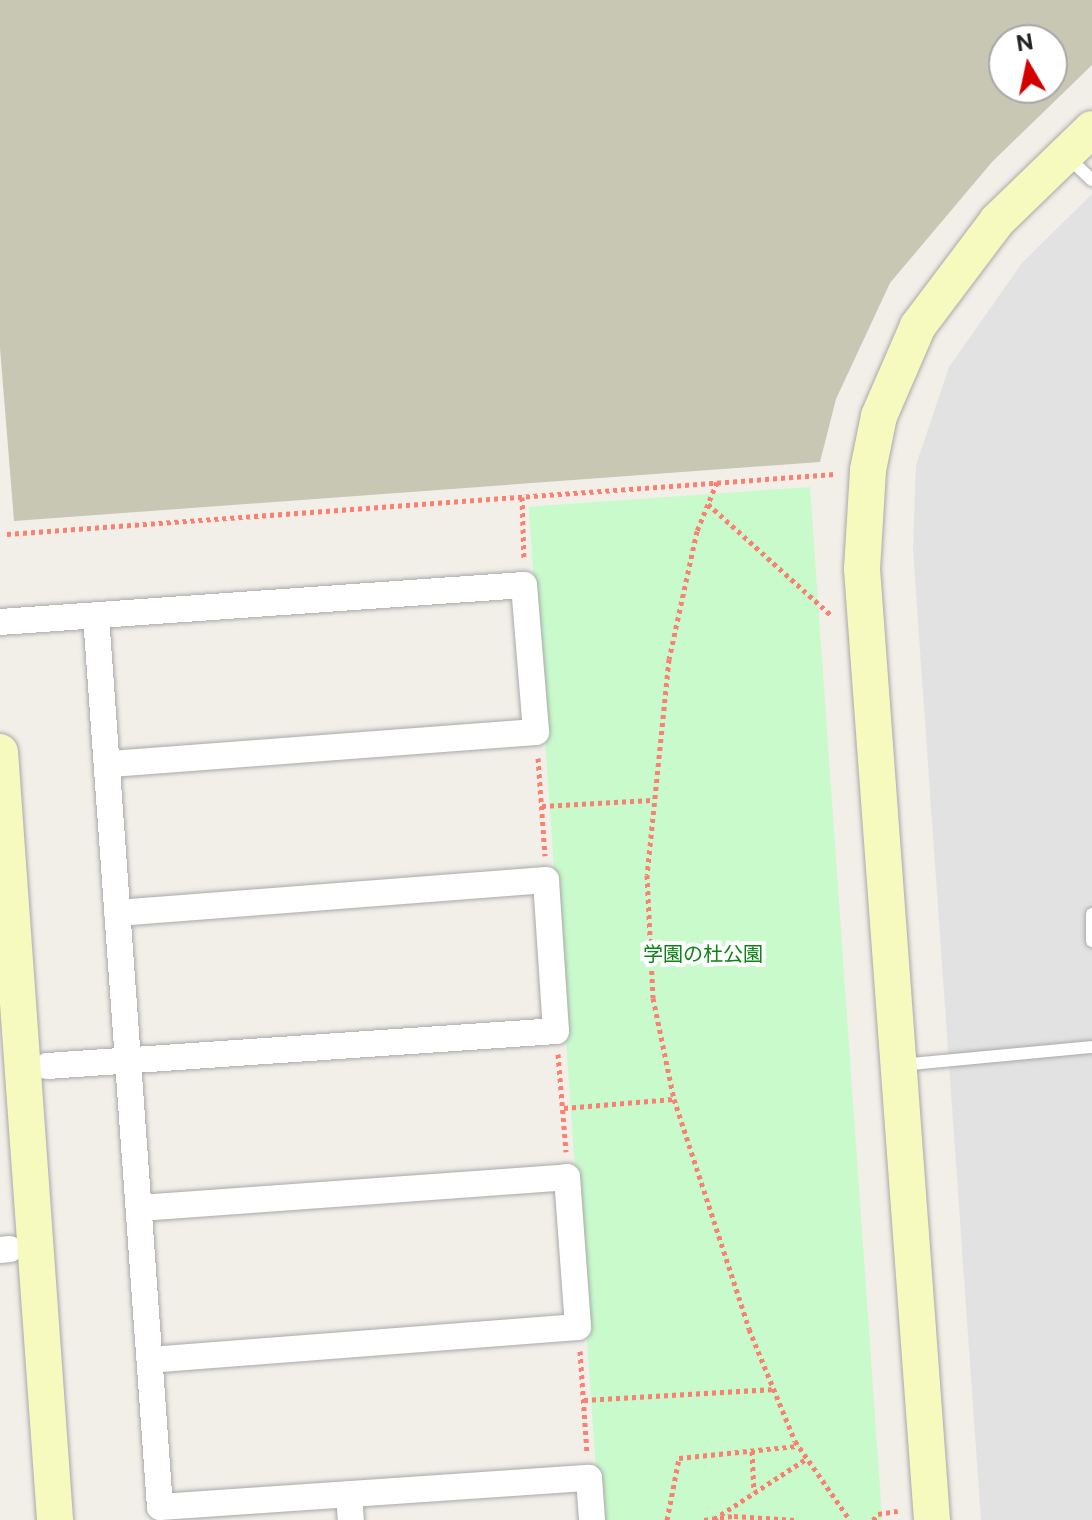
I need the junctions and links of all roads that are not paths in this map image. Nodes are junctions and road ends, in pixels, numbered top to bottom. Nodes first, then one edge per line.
1 (1092, 129) edge
2 (1066, 155) junction
3 (1092, 180) edge
4 (96, 616) junction
5 (0, 622) edge
6 (0, 752) edge
7 (107, 764) junction
8 (117, 913) junction
9 (1092, 914) edge
10 (1092, 941) edge
11 (1092, 1047) edge
12 (128, 1062) junction
13 (901, 1065) junction
14 (47, 1066) dead end
15 (139, 1208) junction
16 (150, 1360) junction
17 (350, 1507) edge
18 (55, 1520) edge
19 (592, 1520) edge
20 (932, 1520) edge

1 - 2 street
2 - 3 lane
2 - 13 street
4 - 5 street
4 - 7 street
4 - 7 street
6 - 18 street
7 - 8 street
8 - 12 street
8 - 12 street
9 - 10 lane
11 - 13 lane
12 - 14 street
12 - 15 street
13 - 20 street
15 - 16 street
15 - 16 street
16 - 17 street
17 - 19 street

